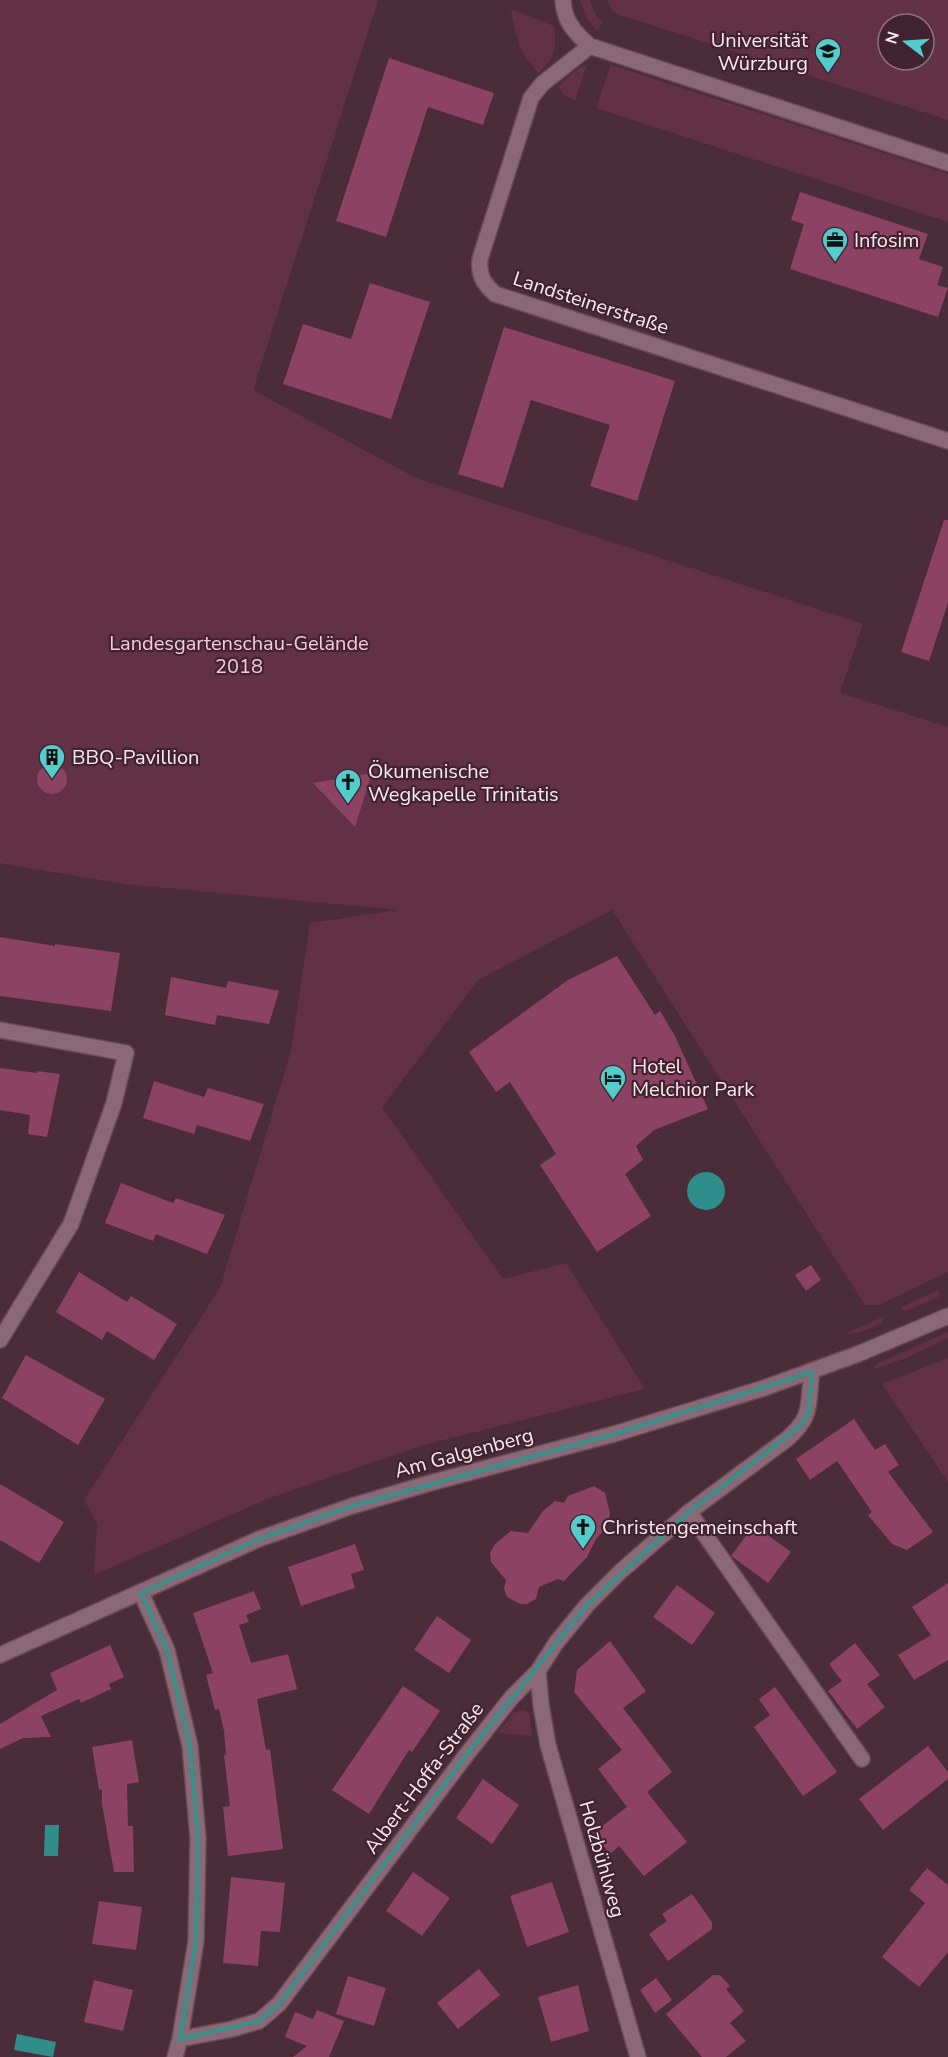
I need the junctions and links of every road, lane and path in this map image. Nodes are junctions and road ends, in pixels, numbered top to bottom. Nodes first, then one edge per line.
1 (563, 6) edge
2 (590, 46) junction
3 (948, 163) edge
4 (948, 441) edge
5 (0, 1030) edge
6 (948, 1316) edge
7 (0, 1340) edge
8 (812, 1372) junction
9 (689, 1512) junction
10 (141, 1593) junction
11 (0, 1655) edge
12 (538, 1671) junction
13 (862, 1759) dead end
14 (180, 2039) junction
15 (635, 2055) edge
16 (174, 2057) edge

1 - 2 street
2 - 3 street
2 - 4 street, Landsteinerstraße
5 - 7 street
6 - 8 street, Am Galgenberg
8 - 9 street, Albert-Hoffa-Straße
8 - 10 street, Am Galgenberg
9 - 12 street, Albert-Hoffa-Straße
9 - 13 street
10 - 11 street, Am Galgenberg
10 - 14 street
12 - 14 street, Albert-Hoffa-Straße
12 - 15 street, Holzbühlweg
14 - 16 street

